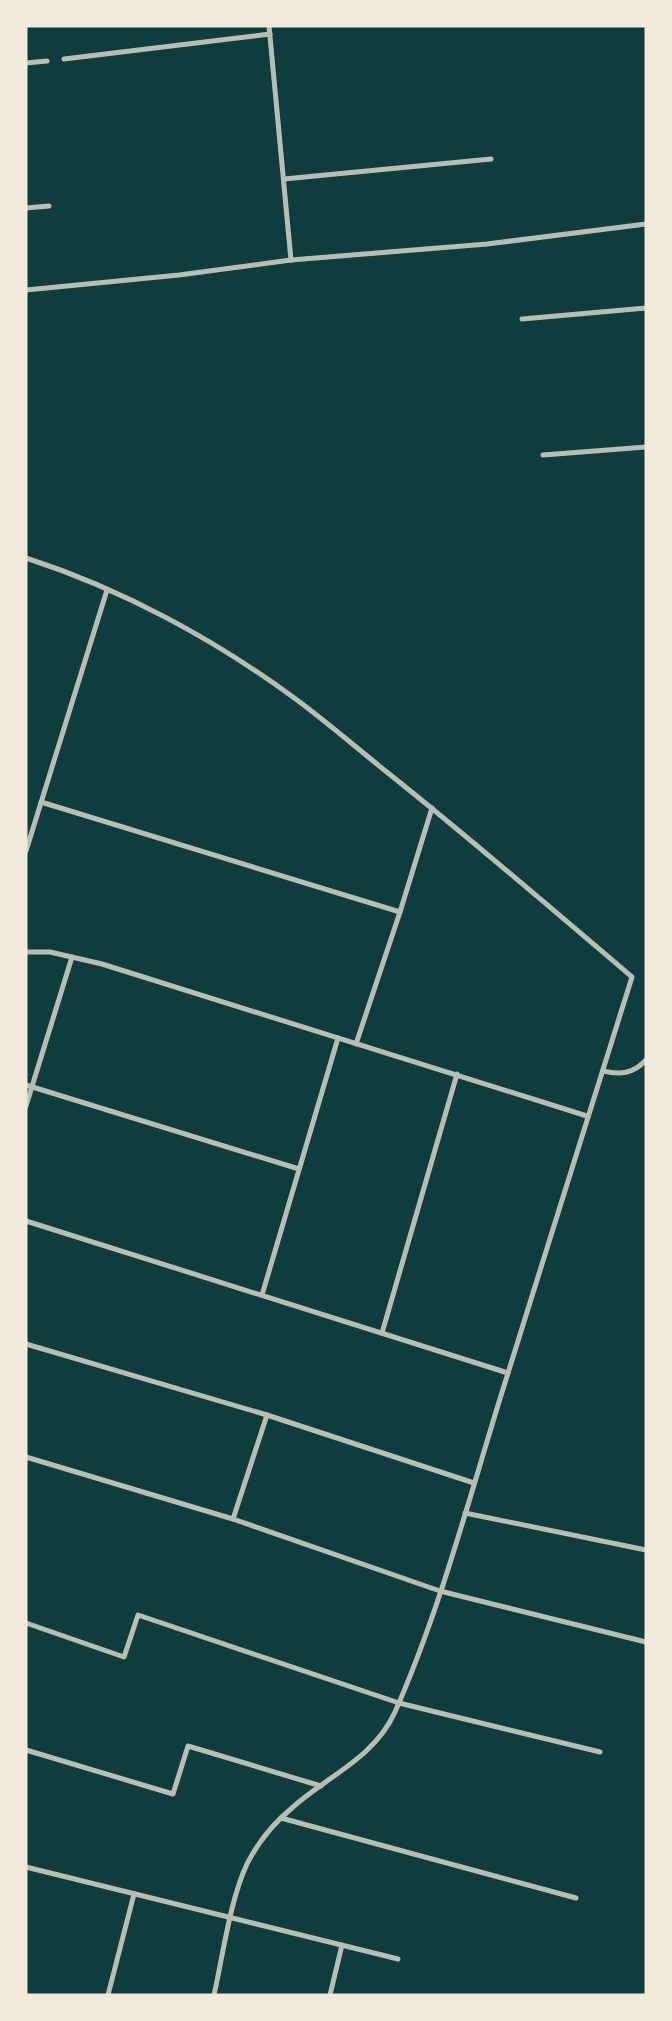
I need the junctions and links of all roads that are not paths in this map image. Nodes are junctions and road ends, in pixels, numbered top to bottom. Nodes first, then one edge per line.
1 (269, 26) edge
2 (270, 34) junction
3 (64, 58) dead end
4 (47, 61) dead end
5 (26, 63) edge
6 (491, 159) dead end
7 (284, 179) junction
8 (49, 206) dead end
9 (26, 208) edge
10 (646, 224) edge
11 (291, 260) junction
12 (26, 290) edge
13 (646, 308) edge
14 (522, 319) dead end
15 (646, 447) edge
16 (543, 455) dead end
17 (26, 558) edge
18 (107, 590) junction
19 (42, 802) junction
20 (432, 808) junction
21 (26, 851) edge
22 (400, 912) junction
23 (26, 952) edge
24 (72, 957) junction
25 (338, 1038) junction
26 (356, 1044) junction
27 (646, 1060) edge
28 (603, 1071) junction
29 (457, 1074) junction
30 (26, 1085) edge
31 (33, 1086) junction
32 (26, 1106) edge
33 (587, 1116) junction
34 (299, 1168) junction
35 (26, 1221) edge
36 (262, 1295) junction
37 (382, 1333) junction
38 (26, 1344) edge
39 (508, 1373) junction
40 (267, 1415) junction
41 (26, 1456) edge
42 (474, 1483) junction
43 (465, 1513) junction
44 (233, 1519) junction
45 (646, 1550) edge
46 (440, 1591) junction
47 (26, 1623) edge
48 (646, 1642) edge
49 (399, 1703) junction
50 (26, 1750) edge
51 (600, 1752) dead end
52 (321, 1786) junction
53 (281, 1818) junction
54 (26, 1867) edge
55 (134, 1894) junction
56 (576, 1898) dead end
57 (232, 1918) junction
58 (342, 1945) junction
59 (398, 1959) dead end
60 (108, 1995) edge
61 (214, 1995) edge
62 (330, 1995) edge

1 - 2 street
2 - 3 street
2 - 7 street
4 - 5 street
6 - 7 street
7 - 11 street
8 - 9 street
10 - 11 street
11 - 12 street
13 - 14 street
15 - 16 street
17 - 18 street
18 - 19 street
18 - 20 street
19 - 21 street
19 - 22 street
20 - 22 street
20 - 28 street
22 - 26 street
23 - 24 street
24 - 25 street
24 - 31 street
25 - 26 street
25 - 34 street
26 - 29 street
27 - 28 street
28 - 33 street
29 - 33 street
29 - 37 street
30 - 31 street
31 - 32 street
31 - 34 street
33 - 39 street
34 - 36 street
35 - 36 street
36 - 37 street
37 - 39 street
38 - 40 street
39 - 42 street
40 - 42 street
40 - 44 street
41 - 44 street
42 - 43 street
43 - 45 street
43 - 46 street
44 - 46 street
46 - 48 street
46 - 49 street
47 - 49 street
49 - 51 street
49 - 52 street
50 - 52 street
52 - 53 street
53 - 56 street
53 - 57 street
54 - 55 street
55 - 57 street
55 - 60 street
57 - 58 street
57 - 61 street
58 - 59 street
58 - 62 street

